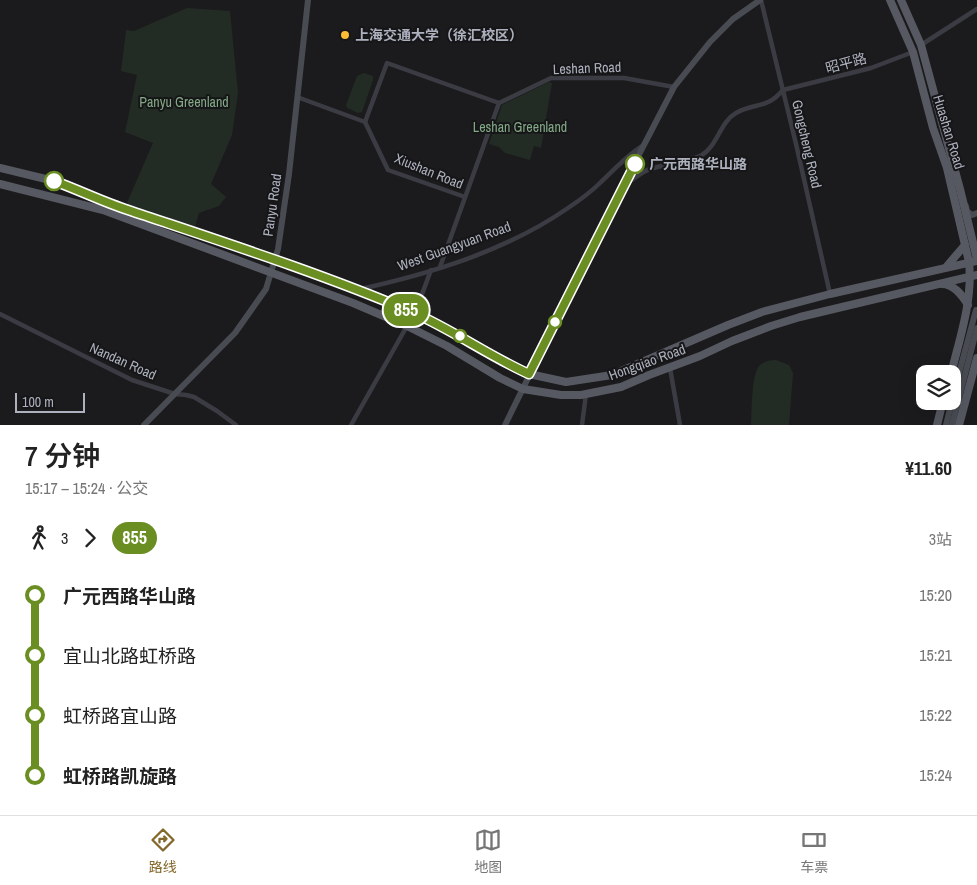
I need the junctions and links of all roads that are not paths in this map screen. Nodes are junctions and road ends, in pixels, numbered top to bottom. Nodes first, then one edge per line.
1 (308, 0) edge
2 (761, 0) edge
3 (890, 0) edge
4 (901, 0) edge
5 (977, 9) edge
6 (921, 45) junction
7 (913, 52) junction
8 (674, 86) junction
9 (783, 90) junction
10 (297, 97) junction
11 (499, 103) junction
12 (365, 122) junction
13 (645, 144) junction
14 (0, 168) edge
15 (0, 184) edge
16 (623, 186) junction
17 (960, 189) junction
18 (465, 197) junction
19 (977, 213) edge
20 (965, 245) junction
21 (276, 260) junction
22 (974, 261) edge
23 (440, 267) junction
24 (945, 267) junction
25 (431, 270) junction
26 (271, 274) junction
27 (974, 275) edge
28 (938, 284) junction
29 (355, 290) junction
30 (830, 294) junction
31 (968, 305) junction
32 (976, 310) edge
33 (415, 313) junction
34 (0, 314) edge
35 (407, 326) junction
36 (977, 328) edge
37 (977, 358) edge
38 (953, 365) edge
39 (961, 366) edge
40 (670, 368) junction
41 (529, 374) junction
42 (524, 389) junction
43 (174, 394) junction
44 (586, 394) junction
45 (941, 410) edge
46 (950, 410) edge
47 (144, 425) edge
48 (236, 425) edge
49 (351, 425) edge
50 (505, 425) edge
51 (582, 425) edge
52 (680, 425) edge
53 (937, 425) edge
54 (946, 425) edge
55 (952, 425) edge
56 (959, 425) edge

1 - 10 street, Panyu Road
2 - 8 street, West Guangyuan Road
2 - 9 street, Gongcheng Road
3 - 7 main road, Huashan Road
4 - 6 main road, Huashan Road
5 - 6 street
6 - 17 main road, Huashan Road
7 - 9 street, 昭平路
7 - 20 main road, Huashan Road
8 - 11 street, Leshan Road
8 - 13 street, West Guangyuan Road
9 - 16 street
9 - 30 street, Gongcheng Road
10 - 12 street
10 - 21 street, Panyu Road
11 - 12 street
11 - 18 street
12 - 18 street, Xiushan Road
13 - 16 street
13 - 23 street, West Guangyuan Road
14 - 21 main road, Hongqiao Road
15 - 26 main road, Hongqiao Road
16 - 41 street
17 - 19 street
17 - 22 main road, Huashan Road
18 - 23 street
20 - 22 main road, Huashan Road
20 - 24 main road
21 - 26 street, Panyu Road
21 - 29 main road, Hongqiao Road
22 - 24 main road, Hongqiao Road
22 - 27 main road, Huashan Road
23 - 25 street, West Guangyuan Road
24 - 30 main road, Hongqiao Road
25 - 29 street, West Guangyuan Road
25 - 33 street
26 - 35 main road, Hongqiao Road
26 - 43 street, Panyu Road
27 - 28 main road, Hongqiao Road
27 - 31 main road, Huashan Road
28 - 31 main road
28 - 40 main road, Hongqiao Road
29 - 33 main road, Hongqiao Road
30 - 41 main road, Hongqiao Road
31 - 38 main road, Huashan Road
32 - 39 street
33 - 41 main road, Hongqiao Road
34 - 43 street, Nandan Road
35 - 42 main road, Hongqiao Road
35 - 49 street
36 - 55 street
37 - 56 main road
40 - 44 main road, Hongqiao Road
40 - 52 street
41 - 42 street
42 - 44 main road, Hongqiao Road
42 - 50 street
43 - 47 street, Panyu Road
43 - 48 street, Nandan Road
44 - 51 street
45 - 53 main road
46 - 54 street

